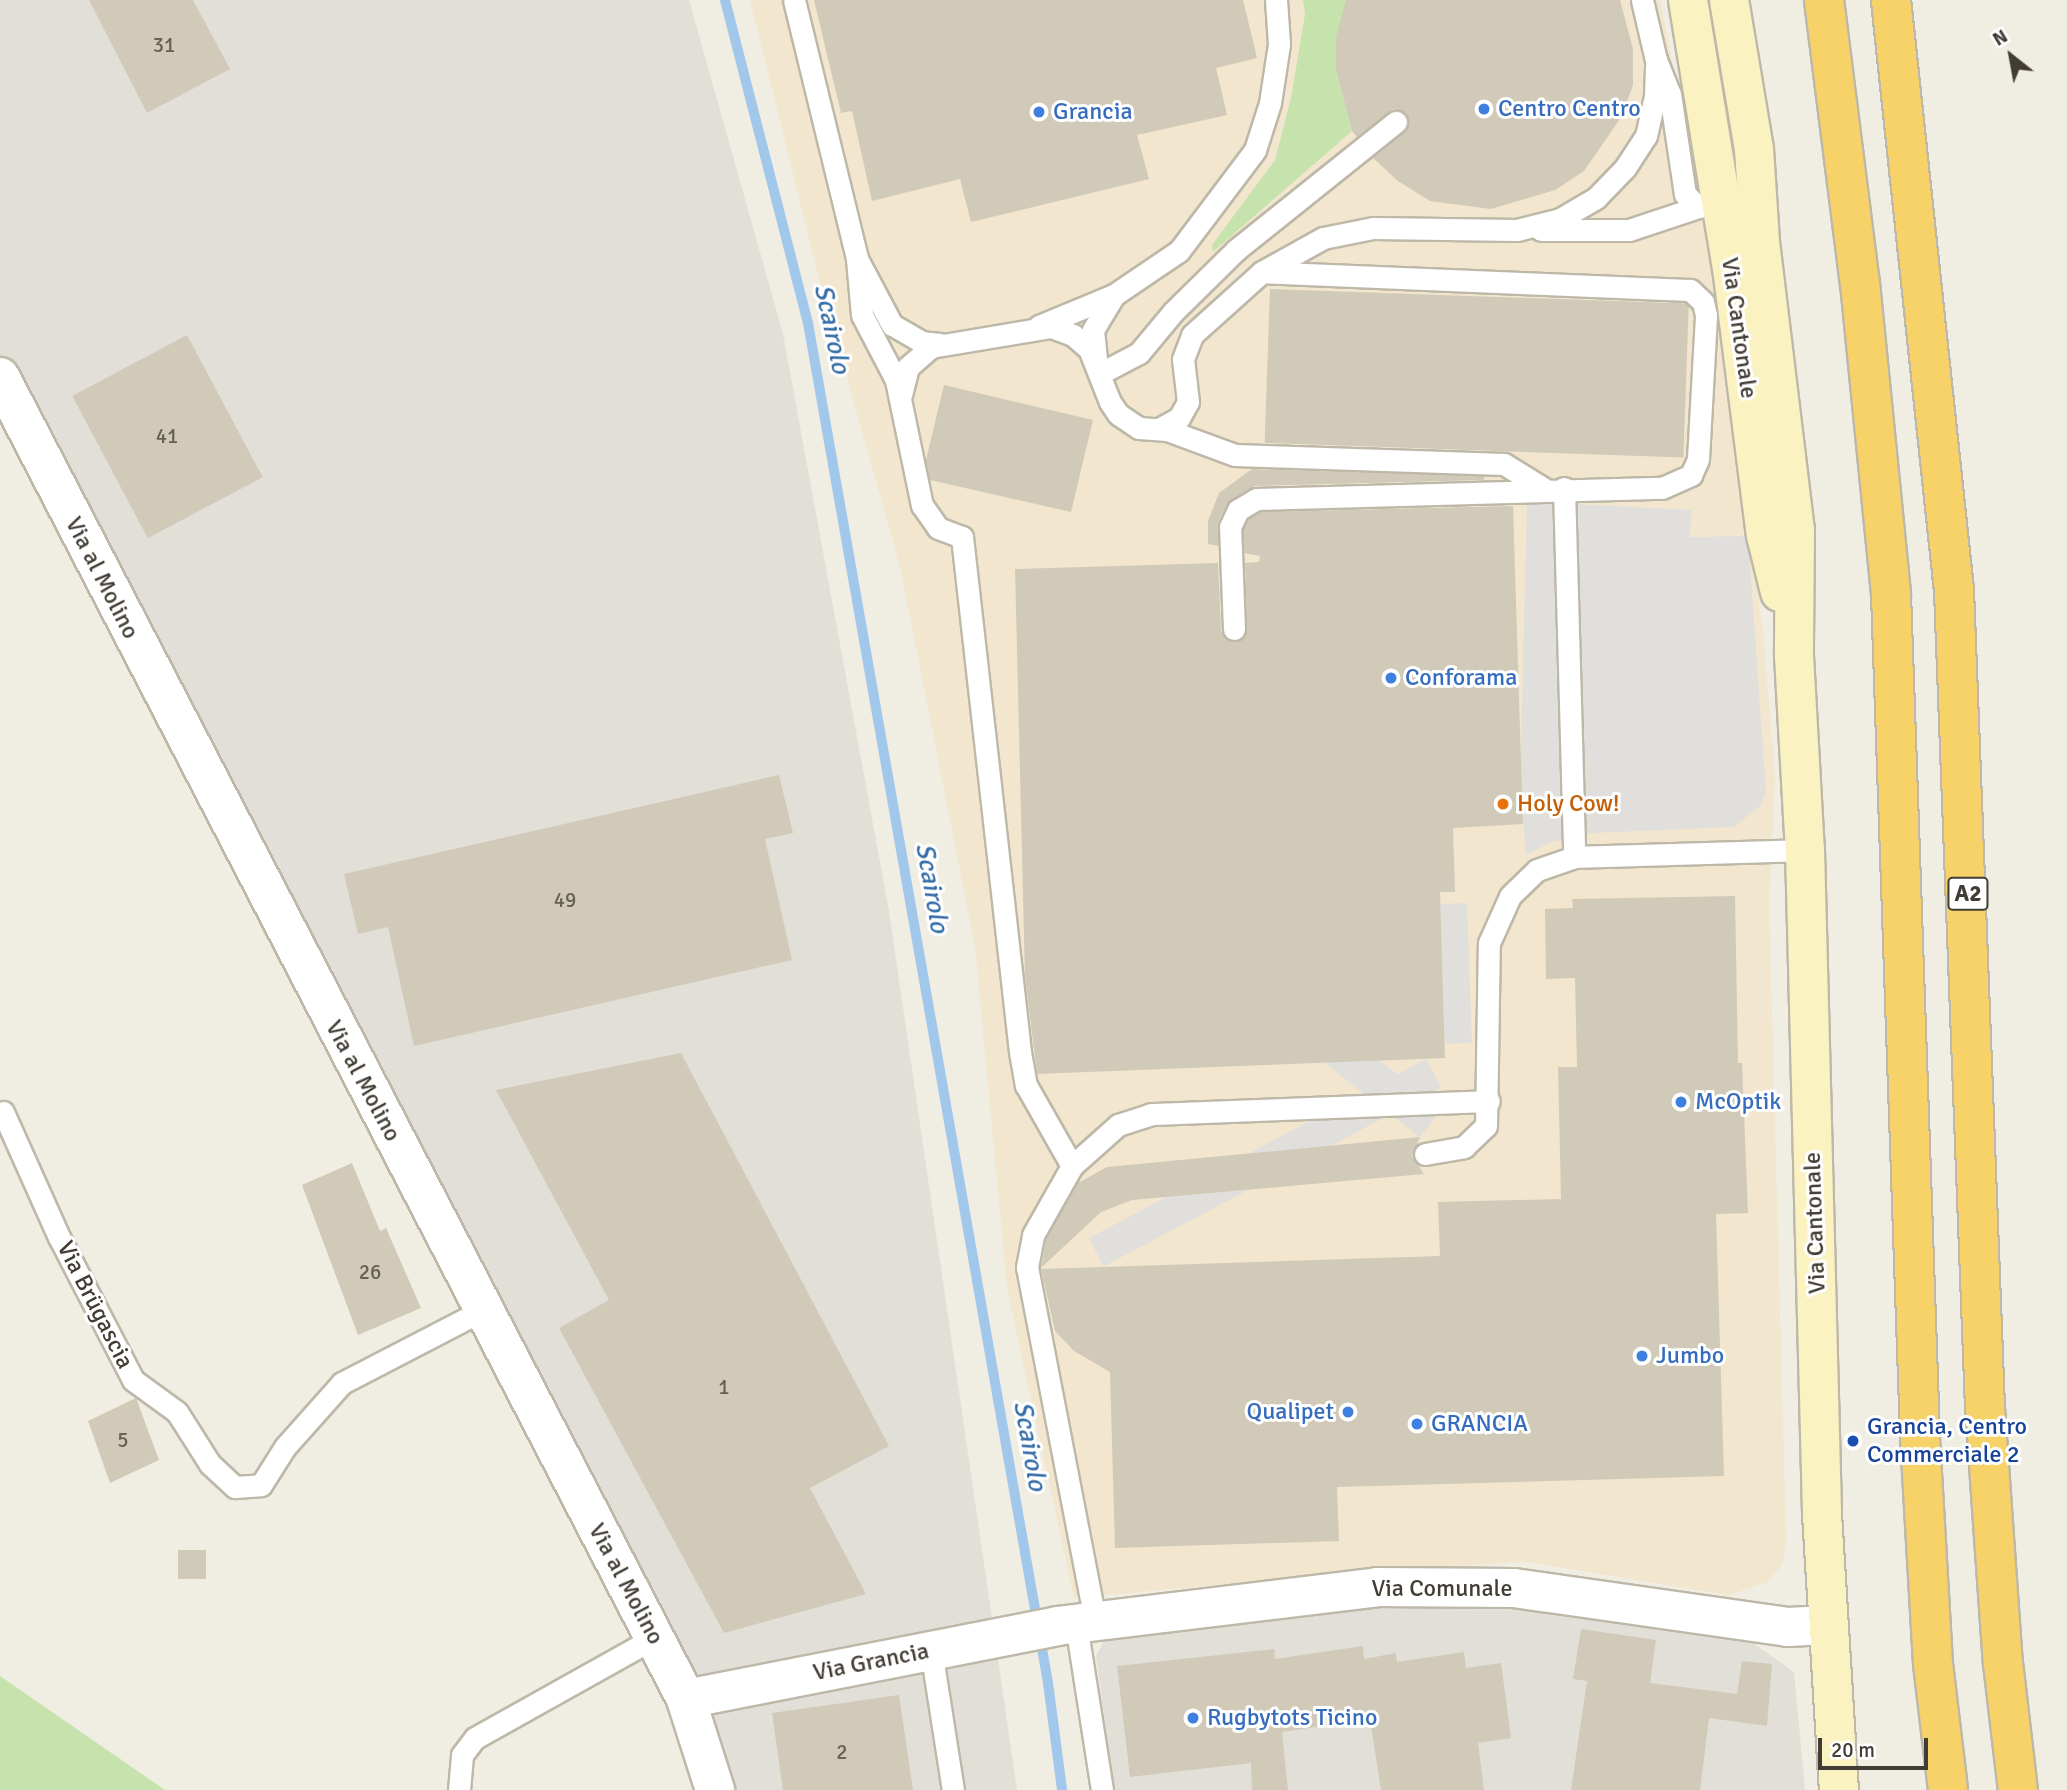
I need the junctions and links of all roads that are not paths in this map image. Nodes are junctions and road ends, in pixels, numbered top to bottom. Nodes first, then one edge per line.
1 (794, 0) edge
2 (1276, 0) edge
3 (1642, 0) edge
4 (1688, 0) edge
5 (1729, 0) edge
6 (1825, 0) edge
7 (1891, 0) edge
8 (1656, 60) junction
9 (1396, 122) dead end
10 (1710, 205) junction
11 (1517, 230) junction
12 (1760, 242) junction
13 (857, 259) junction
14 (1262, 272) junction
15 (1114, 295) junction
16 (1038, 326) junction
17 (940, 344) junction
18 (1099, 366) junction
19 (0, 377) edge
20 (901, 397) junction
21 (1159, 429) junction
22 (1553, 488) junction
23 (1234, 629) dead end
24 (1794, 656) junction
25 (1805, 850) junction
26 (1574, 857) junction
27 (1489, 1101) junction
28 (3, 1112) dead end
29 (1425, 1154) dead end
30 (1072, 1167) junction
31 (483, 1310) junction
32 (1076, 1623) junction
33 (1827, 1625) junction
34 (654, 1638) junction
35 (931, 1650) junction
36 (686, 1699) junction
37 (459, 1790) edge
38 (715, 1790) edge
39 (953, 1790) edge
40 (1102, 1790) edge
41 (1839, 1790) edge
42 (1948, 1790) edge
43 (2018, 1790) edge

1 - 13 lane
2 - 15 lane
3 - 8 lane
4 - 10 main road, Via Cantonale
5 - 12 main road, Via Cantonale
6 - 42 highway
7 - 43 highway, A2
8 - 10 lane
8 - 11 lane
9 - 18 lane
10 - 11 lane
10 - 12 lane
10 - 24 main road, Via Cantonale
11 - 14 lane
12 - 24 main road, Via Cantonale
13 - 17 lane
13 - 20 lane
14 - 21 lane
14 - 22 lane
15 - 16 lane
15 - 18 lane
16 - 17 lane
16 - 18 lane
17 - 20 lane
18 - 21 lane
19 - 31 street, Via al Molino
20 - 30 lane
21 - 22 lane
22 - 23 lane
22 - 26 lane
24 - 25 main road, Via Cantonale
25 - 26 lane
25 - 33 main road, Via Cantonale
26 - 27 lane
27 - 29 lane
27 - 30 lane
28 - 31 lane, Via Brügascia
30 - 32 lane
31 - 34 street, Via al Molino
32 - 33 street, Via Comunale
32 - 35 street, Via Grancia
32 - 40 lane
33 - 41 main road, Via Cantonale
34 - 36 street, Via al Molino
34 - 37 lane
35 - 36 street, Via Grancia
35 - 39 lane
36 - 38 street, Via al Molino

